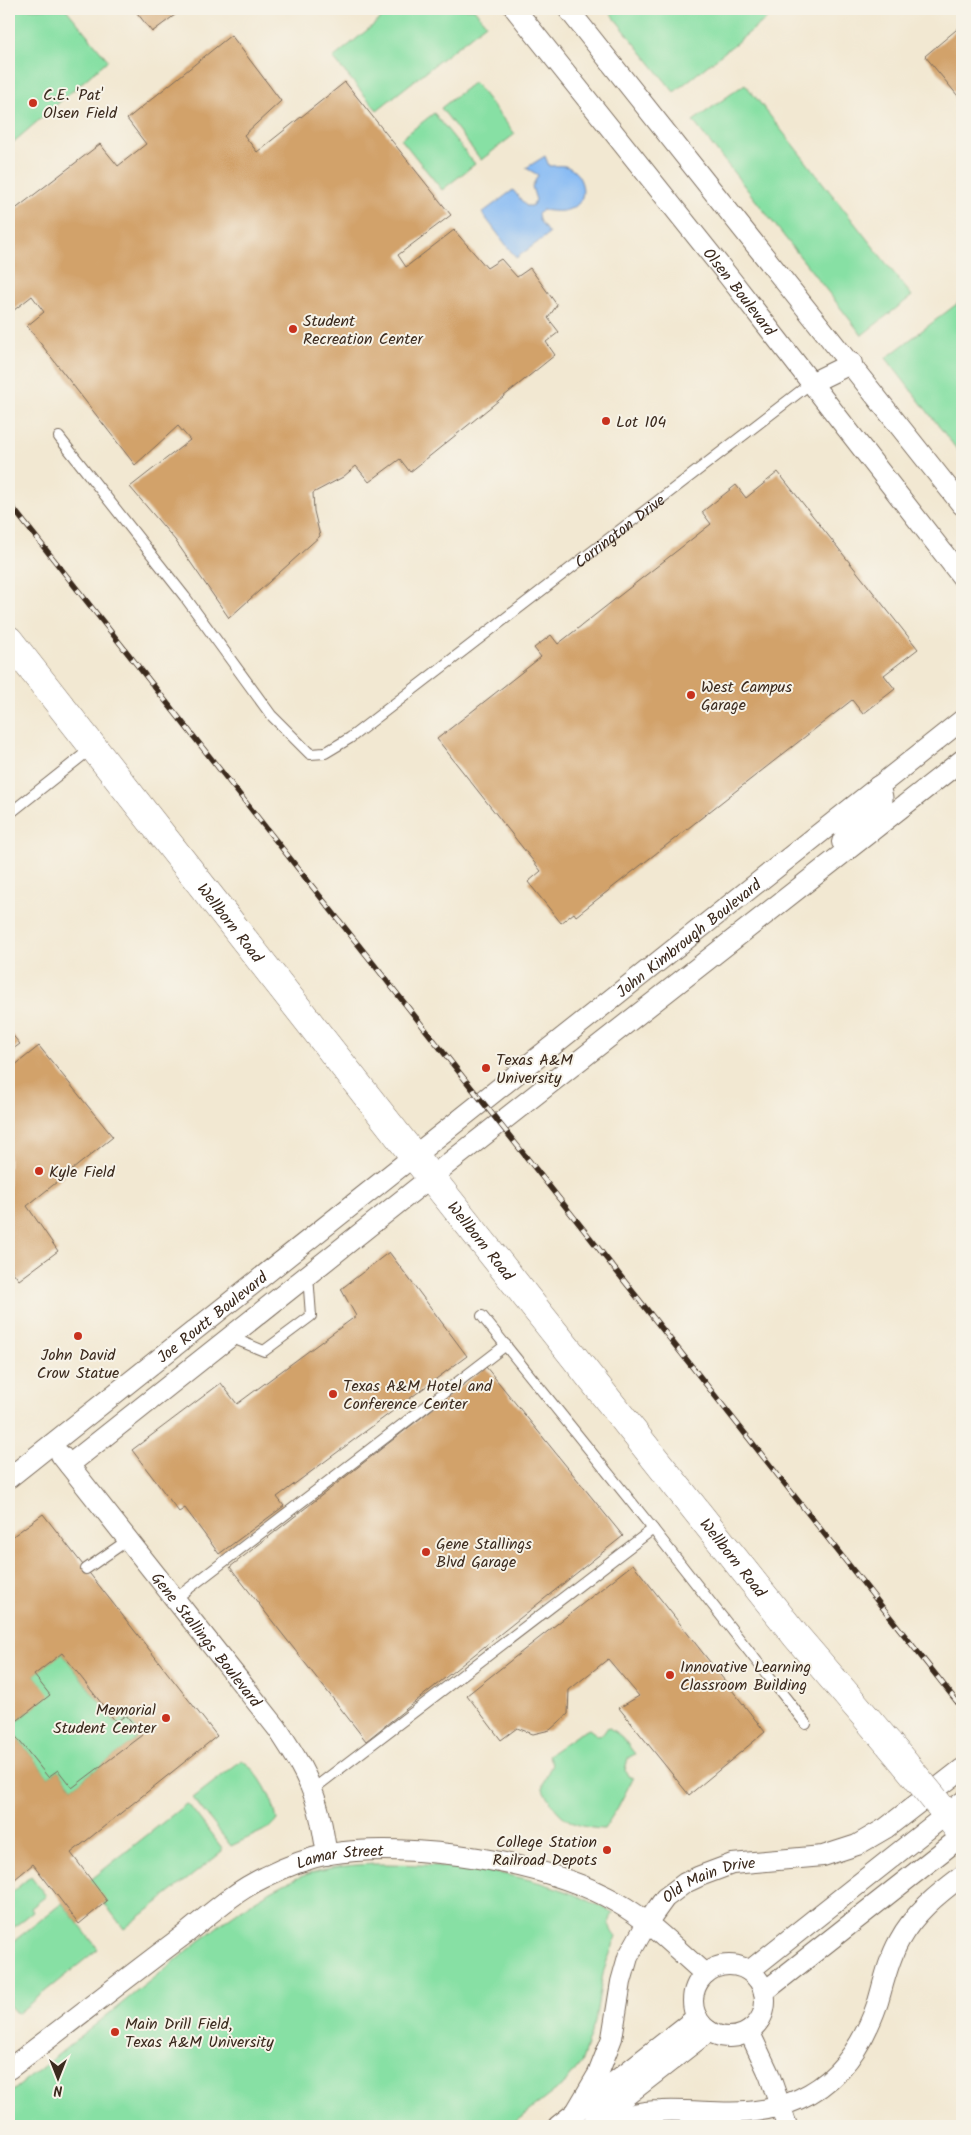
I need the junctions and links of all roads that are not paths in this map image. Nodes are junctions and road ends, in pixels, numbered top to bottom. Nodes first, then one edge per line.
1 (515, 9) edge
2 (568, 9) edge
3 (852, 363) junction
4 (811, 383) junction
5 (59, 437) dead end
6 (962, 505) edge
7 (962, 577) edge
8 (9, 640) edge
9 (962, 720) edge
10 (92, 747) junction
11 (962, 760) edge
12 (878, 786) junction
13 (9, 814) edge
14 (835, 860) junction
15 (771, 872) junction
16 (790, 896) junction
17 (414, 1156) junction
18 (431, 1177) junction
19 (292, 1254) junction
20 (308, 1275) junction
21 (482, 1316) dead end
22 (212, 1317) junction
23 (230, 1338) junction
24 (506, 1345) junction
25 (52, 1443) junction
26 (69, 1465) junction
27 (9, 1478) edge
28 (653, 1529) junction
29 (128, 1540) junction
30 (86, 1569) dead end
31 (175, 1599) junction
32 (806, 1724) dead end
33 (962, 1769) edge
34 (312, 1790) junction
35 (954, 1817) edge
36 (327, 1855) junction
37 (962, 1876) edge
38 (647, 1923) junction
39 (749, 1971) junction
40 (705, 1974) junction
41 (764, 1992) junction
42 (703, 2024) junction
43 (749, 2031) junction
44 (9, 2070) edge
45 (781, 2106) junction
46 (584, 2122) edge
47 (558, 2126) edge
48 (787, 2126) edge

1 - 4 street, Olsen Boulevard
2 - 3 street
3 - 4 street, Corrington Drive
3 - 6 street
4 - 5 lane, Corrington Drive
4 - 7 street, Olsen Boulevard
8 - 10 main road, Wellborn Road
9 - 12 street, John Kimbrough Boulevard
10 - 13 lane
10 - 17 main road, Wellborn Road
11 - 14 street, John Kimbrough Boulevard
12 - 14 street
12 - 15 street, John Kimbrough Boulevard
14 - 16 street, John Kimbrough Boulevard
15 - 16 street
15 - 17 street, John Kimbrough Boulevard
16 - 18 street, John Kimbrough Boulevard
17 - 18 main road, Wellborn Road
17 - 19 street, Joe Routt Boulevard
18 - 20 street, Joe Routt Boulevard
18 - 35 main road, Wellborn Road, bridge
19 - 20 street
19 - 22 street, Joe Routt Boulevard
20 - 23 street, Joe Routt Boulevard
20 - 23 lane
21 - 24 lane
22 - 23 street
22 - 25 street, Joe Routt Boulevard
23 - 26 street, Joe Routt Boulevard
24 - 28 lane
24 - 31 lane
25 - 26 street, Gene Stallings Boulevard
25 - 27 street, Joe Routt Boulevard
26 - 29 street, Gene Stallings Boulevard
28 - 32 lane
28 - 34 lane
29 - 30 lane
29 - 31 street, Gene Stallings Boulevard
31 - 34 street, Gene Stallings Boulevard
33 - 38 street, Old Main Drive
34 - 36 street, Gene Stallings Boulevard
35 - 39 street
35 - 41 street
36 - 38 street, Lamar Street
36 - 44 street, Lamar Street
37 - 45 street, Old Main Drive
38 - 40 street, Lamar Street
38 - 46 street, Old Main Drive
39 - 40 street
39 - 41 street
40 - 42 street
41 - 43 street
42 - 43 street
42 - 46 street, Old Main Drive
43 - 45 street
45 - 46 street, Old Main Drive
45 - 48 street
46 - 47 street, Old Main Drive

